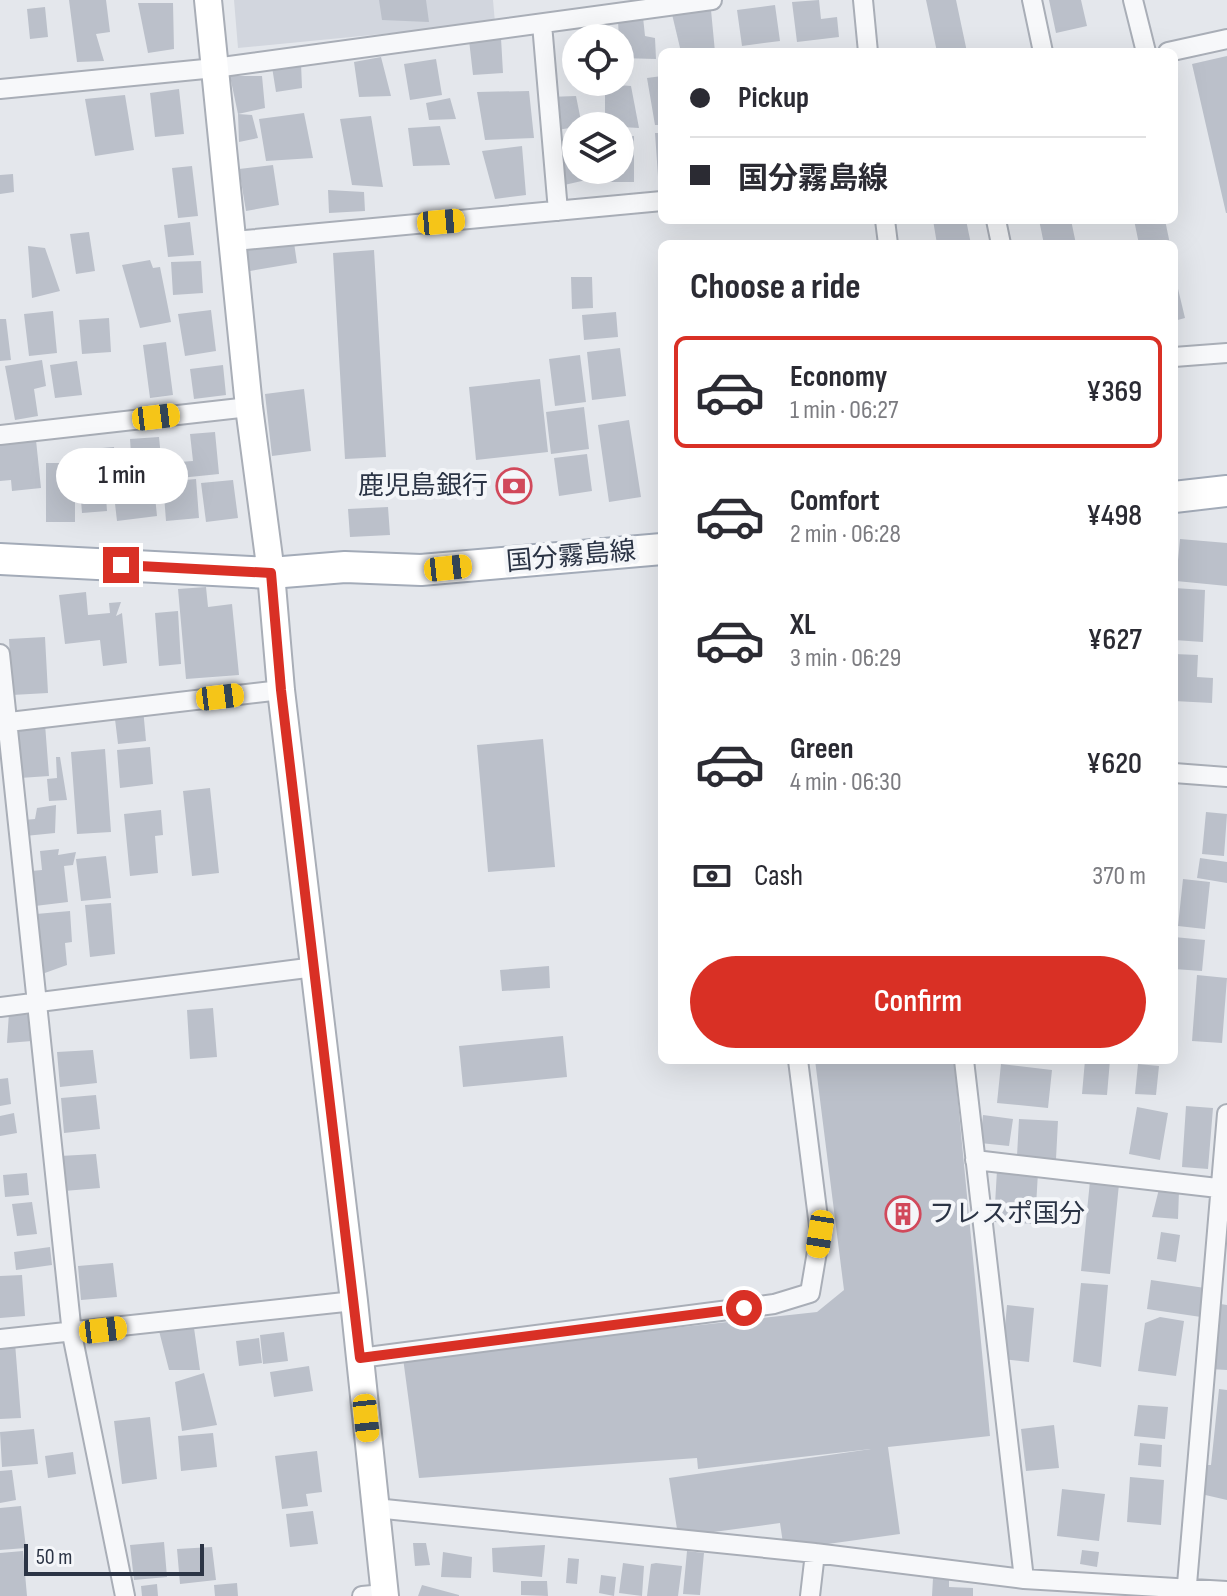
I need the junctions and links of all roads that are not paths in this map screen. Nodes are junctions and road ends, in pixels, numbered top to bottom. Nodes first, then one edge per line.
1 (208, 0) edge
2 (712, 0) edge
3 (863, 0) edge
4 (1032, 0) edge
5 (1133, 0) edge
6 (542, 24) junction
7 (1227, 39) edge
8 (868, 48) edge
9 (1042, 48) edge
10 (1145, 48) edge
11 (1178, 50) edge
12 (215, 68) junction
13 (0, 89) edge
14 (658, 201) edge
15 (558, 211) junction
16 (234, 241) junction
17 (1227, 353) edge
18 (1178, 357) edge
19 (249, 407) junction
20 (0, 435) edge
21 (1227, 491) edge
22 (1178, 497) edge
23 (658, 549) edge
24 (0, 559) edge
25 (271, 573) junction
26 (0, 654) edge
27 (281, 690) junction
28 (4, 722) edge
29 (1178, 773) edge
30 (1227, 777) edge
31 (315, 967) junction
32 (38, 1002) junction
33 (0, 1007) edge
34 (799, 1064) edge
35 (964, 1064) edge
36 (1227, 1114) edge
37 (975, 1160) junction
38 (1223, 1188) edge
39 (354, 1301) junction
40 (72, 1334) junction
41 (0, 1339) edge
42 (360, 1358) junction
43 (375, 1508) junction
44 (815, 1553) junction
45 (1024, 1579) junction
46 (1186, 1591) edge
47 (1227, 1591) edge
48 (377, 1595) edge
49 (125, 1596) edge
50 (810, 1596) edge

1 - 12 street
2 - 6 street
3 - 8 street
4 - 9 street
5 - 10 street
6 - 12 street
6 - 15 street
7 - 11 street
12 - 13 street
12 - 16 street
14 - 15 street
15 - 16 street
16 - 19 street
17 - 18 street
19 - 20 street
19 - 25 street
21 - 22 main road
23 - 25 main road, 国分霧島線
24 - 25 main road, 国分霧島線
25 - 27 street
26 - 28 street
27 - 28 street
27 - 31 street
28 - 32 street
29 - 30 street
31 - 32 street
31 - 39 street
32 - 33 street
32 - 40 street
34 - 42 street
35 - 37 street
36 - 38 street
37 - 38 street
37 - 45 street
38 - 46 street
39 - 40 street
39 - 42 street
40 - 41 street
40 - 49 street
42 - 43 street
43 - 44 street
43 - 48 street
44 - 45 street
44 - 50 street
45 - 46 street
46 - 47 street

